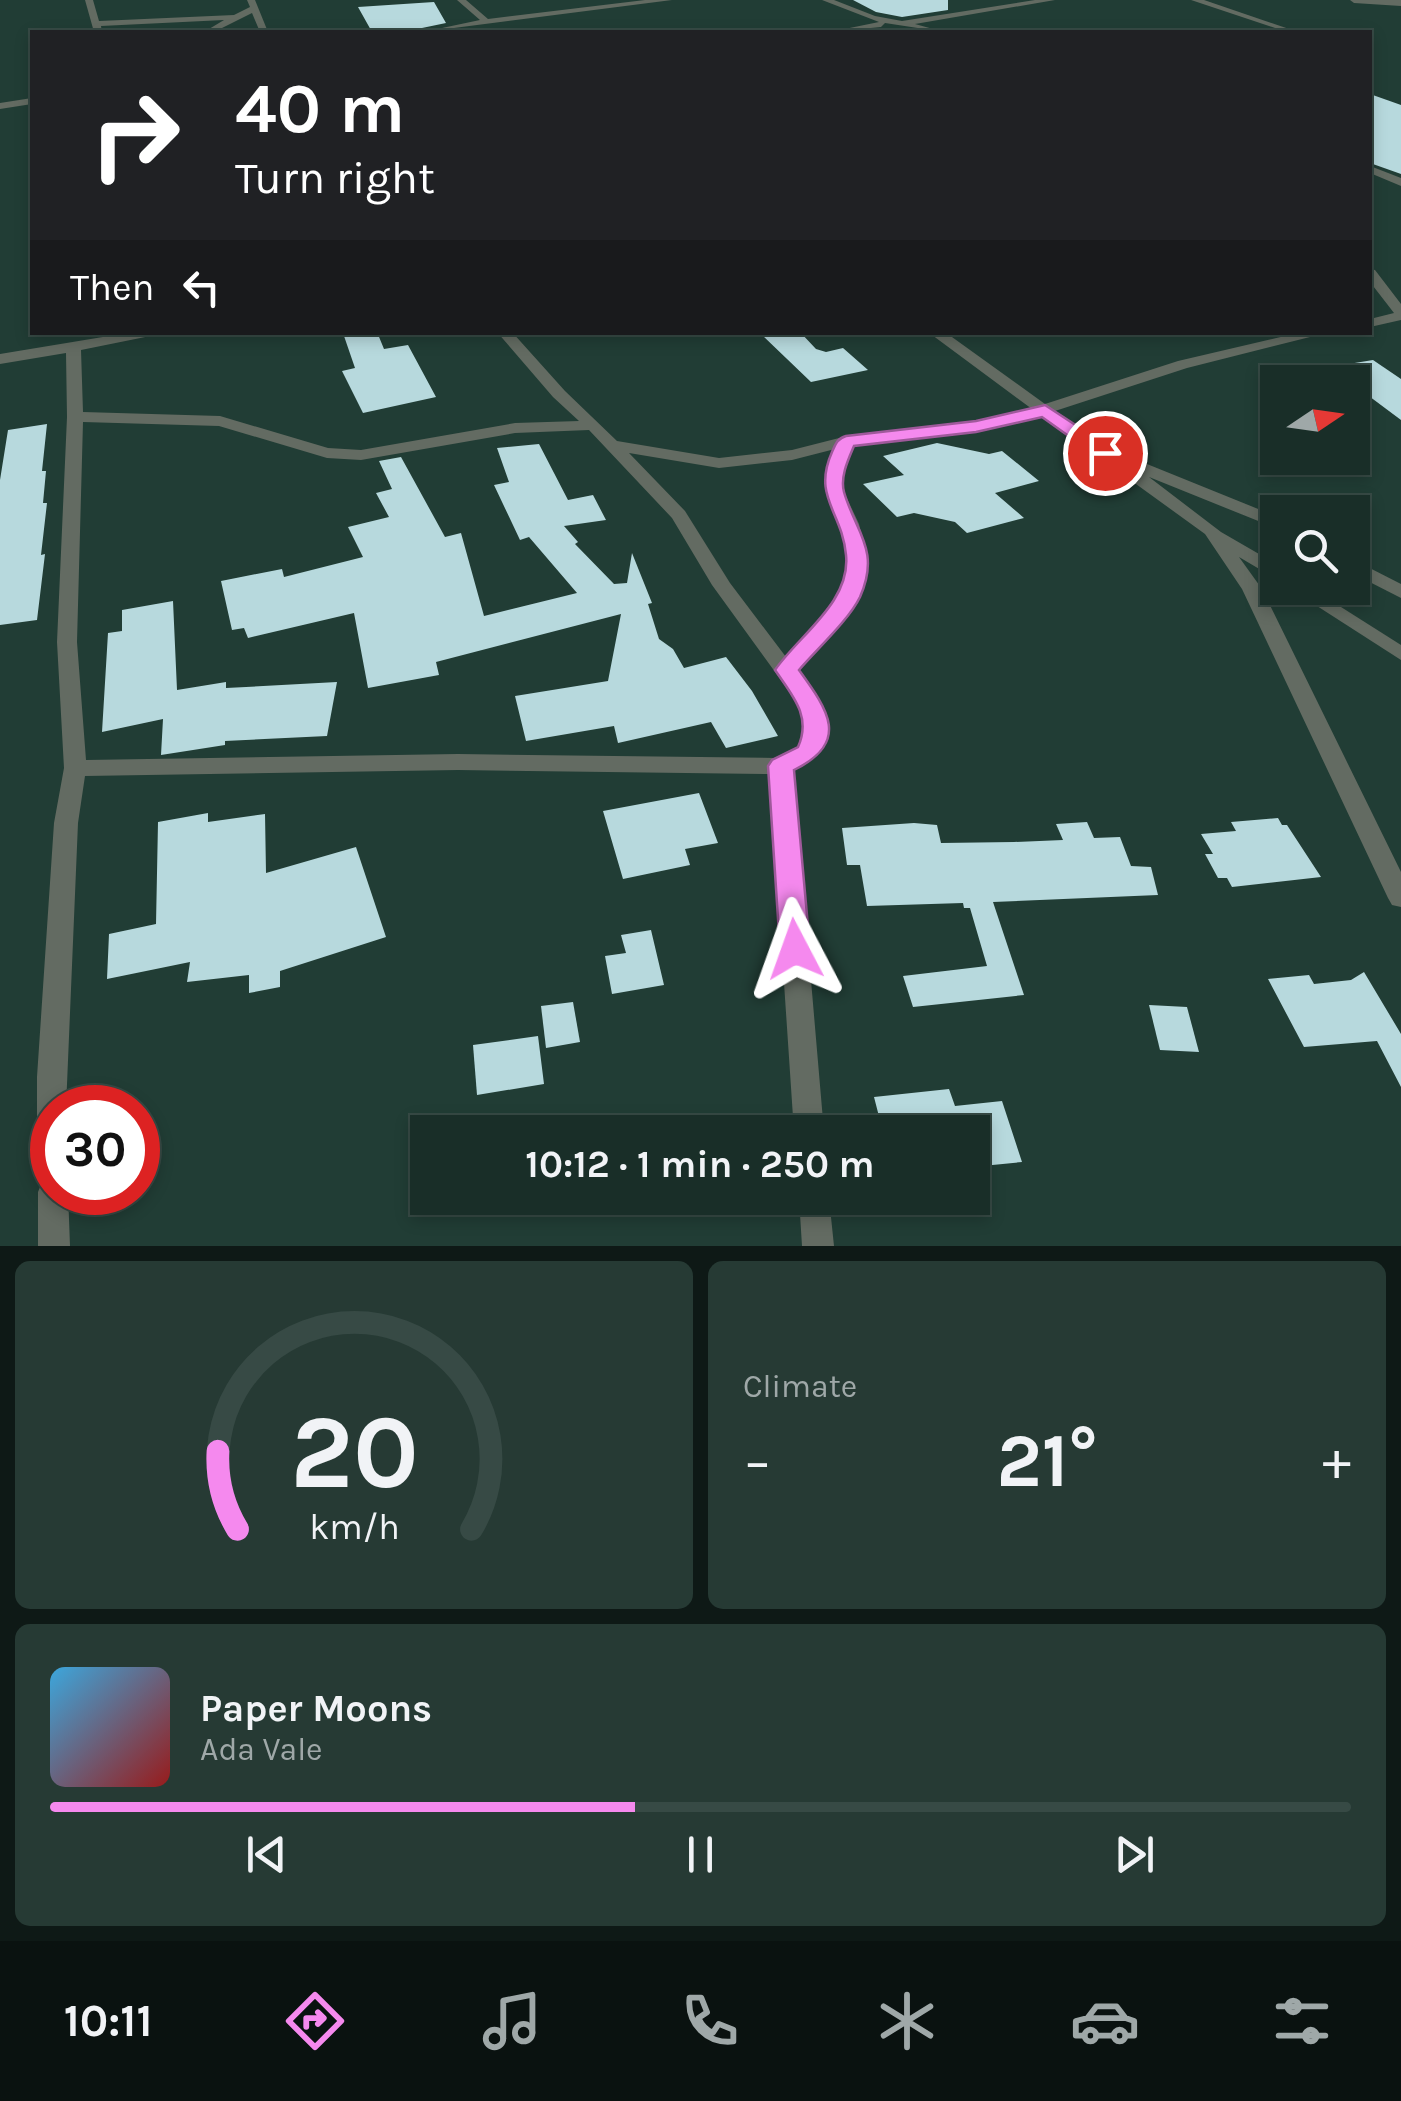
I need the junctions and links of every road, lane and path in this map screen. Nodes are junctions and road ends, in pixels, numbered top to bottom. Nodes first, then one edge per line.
1 (89, 0) edge
2 (464, 0) edge
3 (567, 0) edge
4 (668, 0) edge
5 (826, 0) edge
6 (1051, 0) edge
7 (1195, 0) edge
8 (1354, 0) edge
9 (1401, 2) edge
10 (253, 4) edge
11 (582, 9) junction
12 (232, 17) junction
13 (491, 21) junction
14 (900, 22) junction
15 (96, 28) edge
16 (510, 28) dead end
17 (211, 30) edge
18 (263, 30) edge
19 (439, 30) edge
20 (847, 30) edge
21 (932, 30) edge
22 (1288, 30) edge
23 (30, 101) edge
24 (0, 106) edge
25 (1372, 170) edge
26 (1401, 182) edge
27 (1372, 275) edge
28 (1401, 314) edge
29 (1372, 322) edge
30 (507, 335) edge
31 (939, 335) edge
32 (1310, 335) edge
33 (110, 337) edge
34 (73, 348) junction
35 (0, 358) edge
36 (1045, 410) junction
37 (76, 417) junction
38 (594, 424) junction
39 (846, 442) junction
40 (614, 446) junction
41 (1105, 453) junction
42 (1260, 517) edge
43 (1210, 530) junction
44 (1260, 562) edge
45 (1370, 575) edge
46 (1401, 592) edge
47 (1325, 605) edge
48 (1401, 654) edge
49 (787, 670) junction
50 (781, 766) junction
51 (75, 768) junction
52 (1401, 898) edge
53 (52, 1085) edge
54 (808, 1115) edge
55 (53, 1215) edge
56 (815, 1215) edge
57 (54, 1246) edge
58 (818, 1246) edge

1 - 15 street
2 - 13 street
3 - 11 street
4 - 11 street
5 - 14 street
6 - 14 street
7 - 22 street
8 - 9 street
10 - 12 street
10 - 18 street
11 - 13 street
12 - 15 street
12 - 17 street
13 - 16 street
13 - 19 street
14 - 20 street
14 - 21 street
23 - 24 street
25 - 26 street
27 - 28 street
28 - 29 street
30 - 38 street
31 - 36 street
32 - 36 street
33 - 34 street
34 - 35 street
34 - 37 street
36 - 39 street
36 - 41 street
37 - 38 street
37 - 51 street
38 - 40 street
39 - 40 street
39 - 49 street
40 - 49 street
41 - 42 street
41 - 43 street
43 - 44 street
43 - 52 street
45 - 46 street
47 - 48 street
49 - 50 street
50 - 51 street
50 - 54 street
51 - 53 street
55 - 57 street
56 - 58 street

